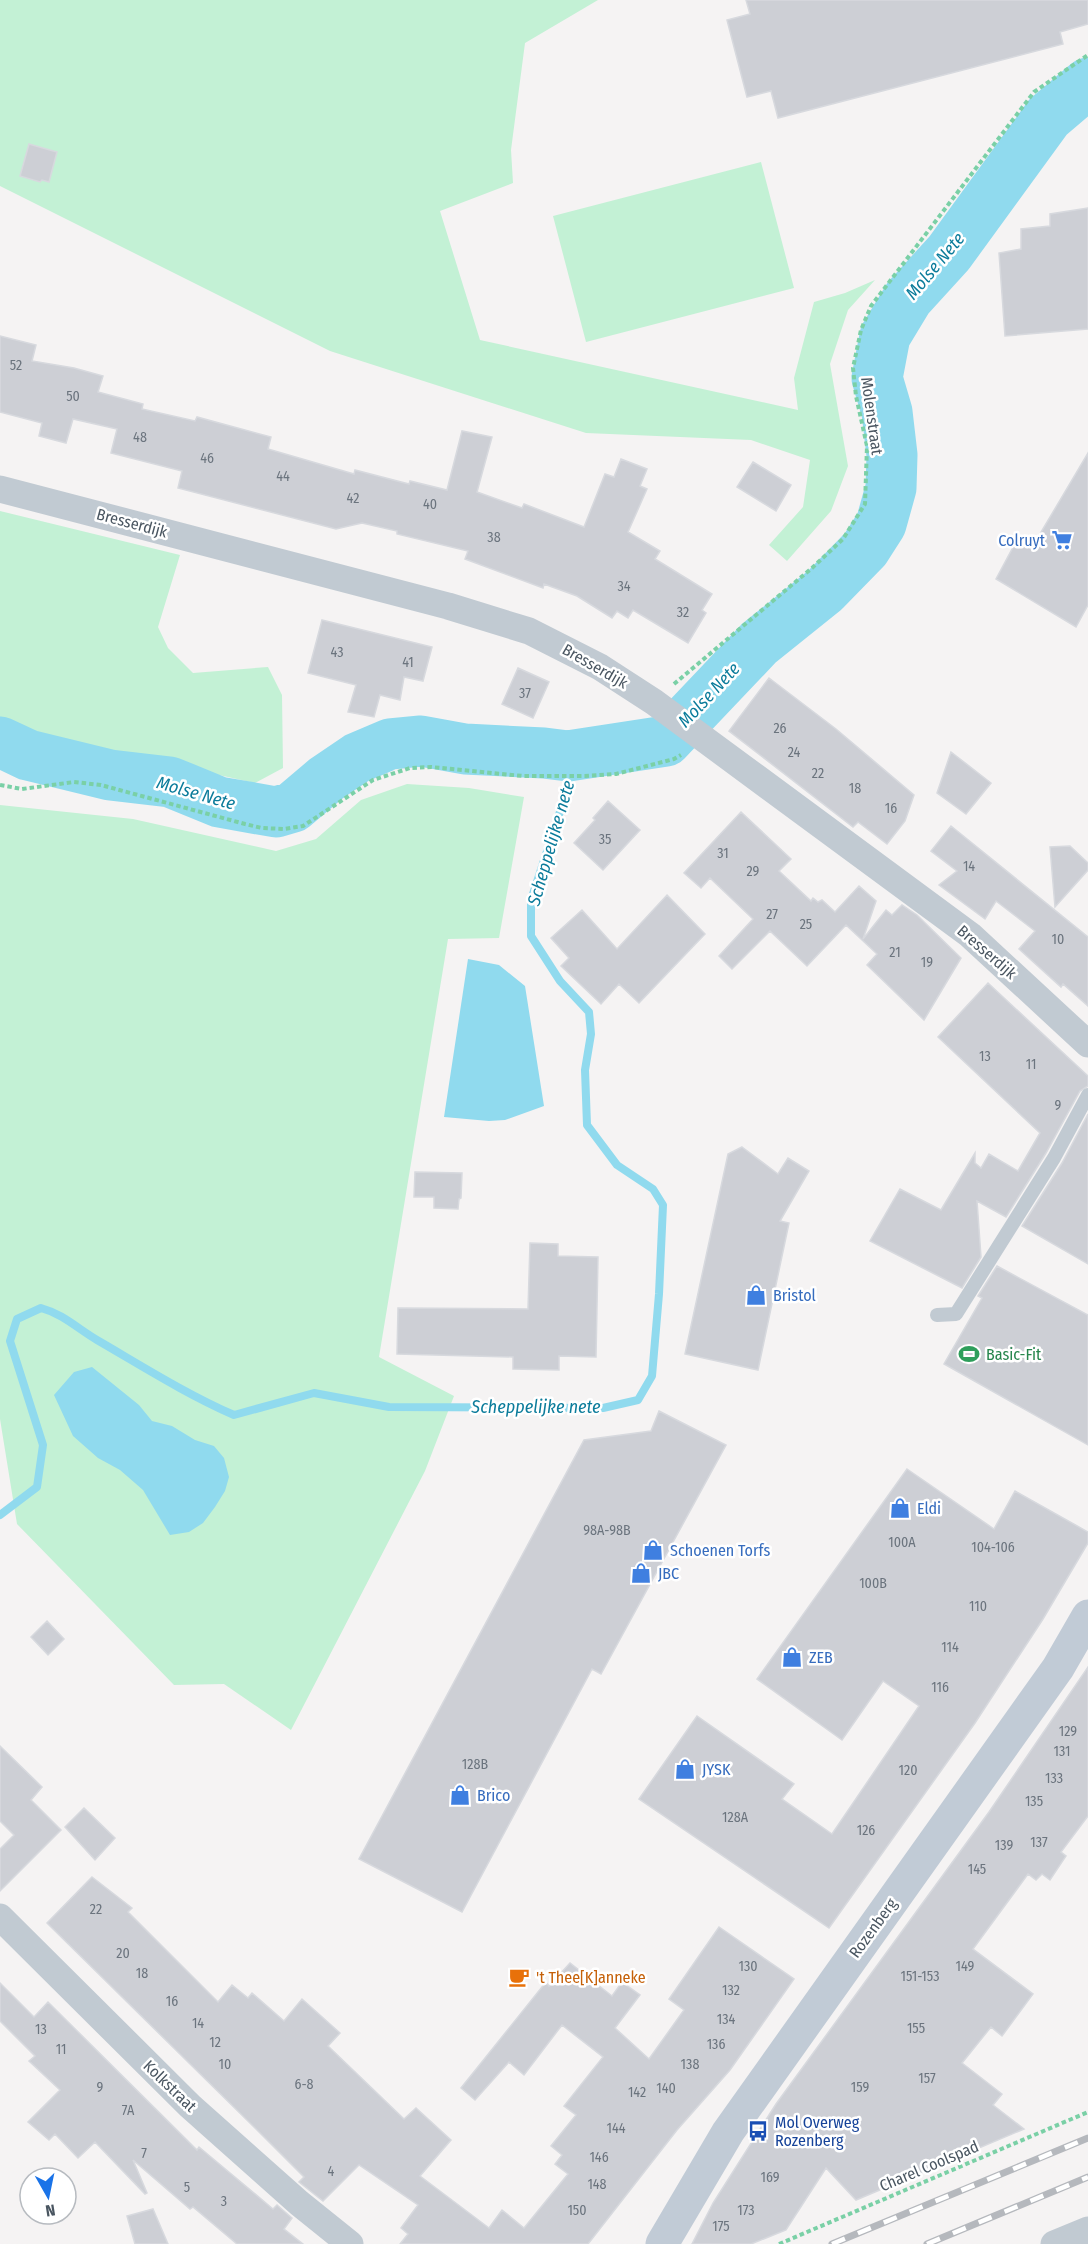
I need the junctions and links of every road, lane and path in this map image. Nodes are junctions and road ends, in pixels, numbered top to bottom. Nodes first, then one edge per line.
1 (1088, 56) edge
2 (0, 489) edge
3 (661, 708) junction
4 (702, 738) junction
5 (0, 785) edge
6 (1088, 1044) edge
7 (1088, 1095) edge
8 (937, 1315) dead end
9 (1088, 1616) edge
10 (0, 1917) edge
11 (1088, 2112) edge
12 (1088, 2230) edge
13 (350, 2244) edge
14 (662, 2244) edge
15 (779, 2244) edge
16 (1056, 2244) edge

1 - 3 path, Molenstraat
2 - 3 street, Bresserdijk
3 - 4 street, Bresserdijk
4 - 5 path
4 - 6 street, Bresserdijk
7 - 8 lane
9 - 14 main road, Rozenberg
10 - 13 street, Kolkstraat
11 - 15 path, Charel Coolspad
12 - 16 street

